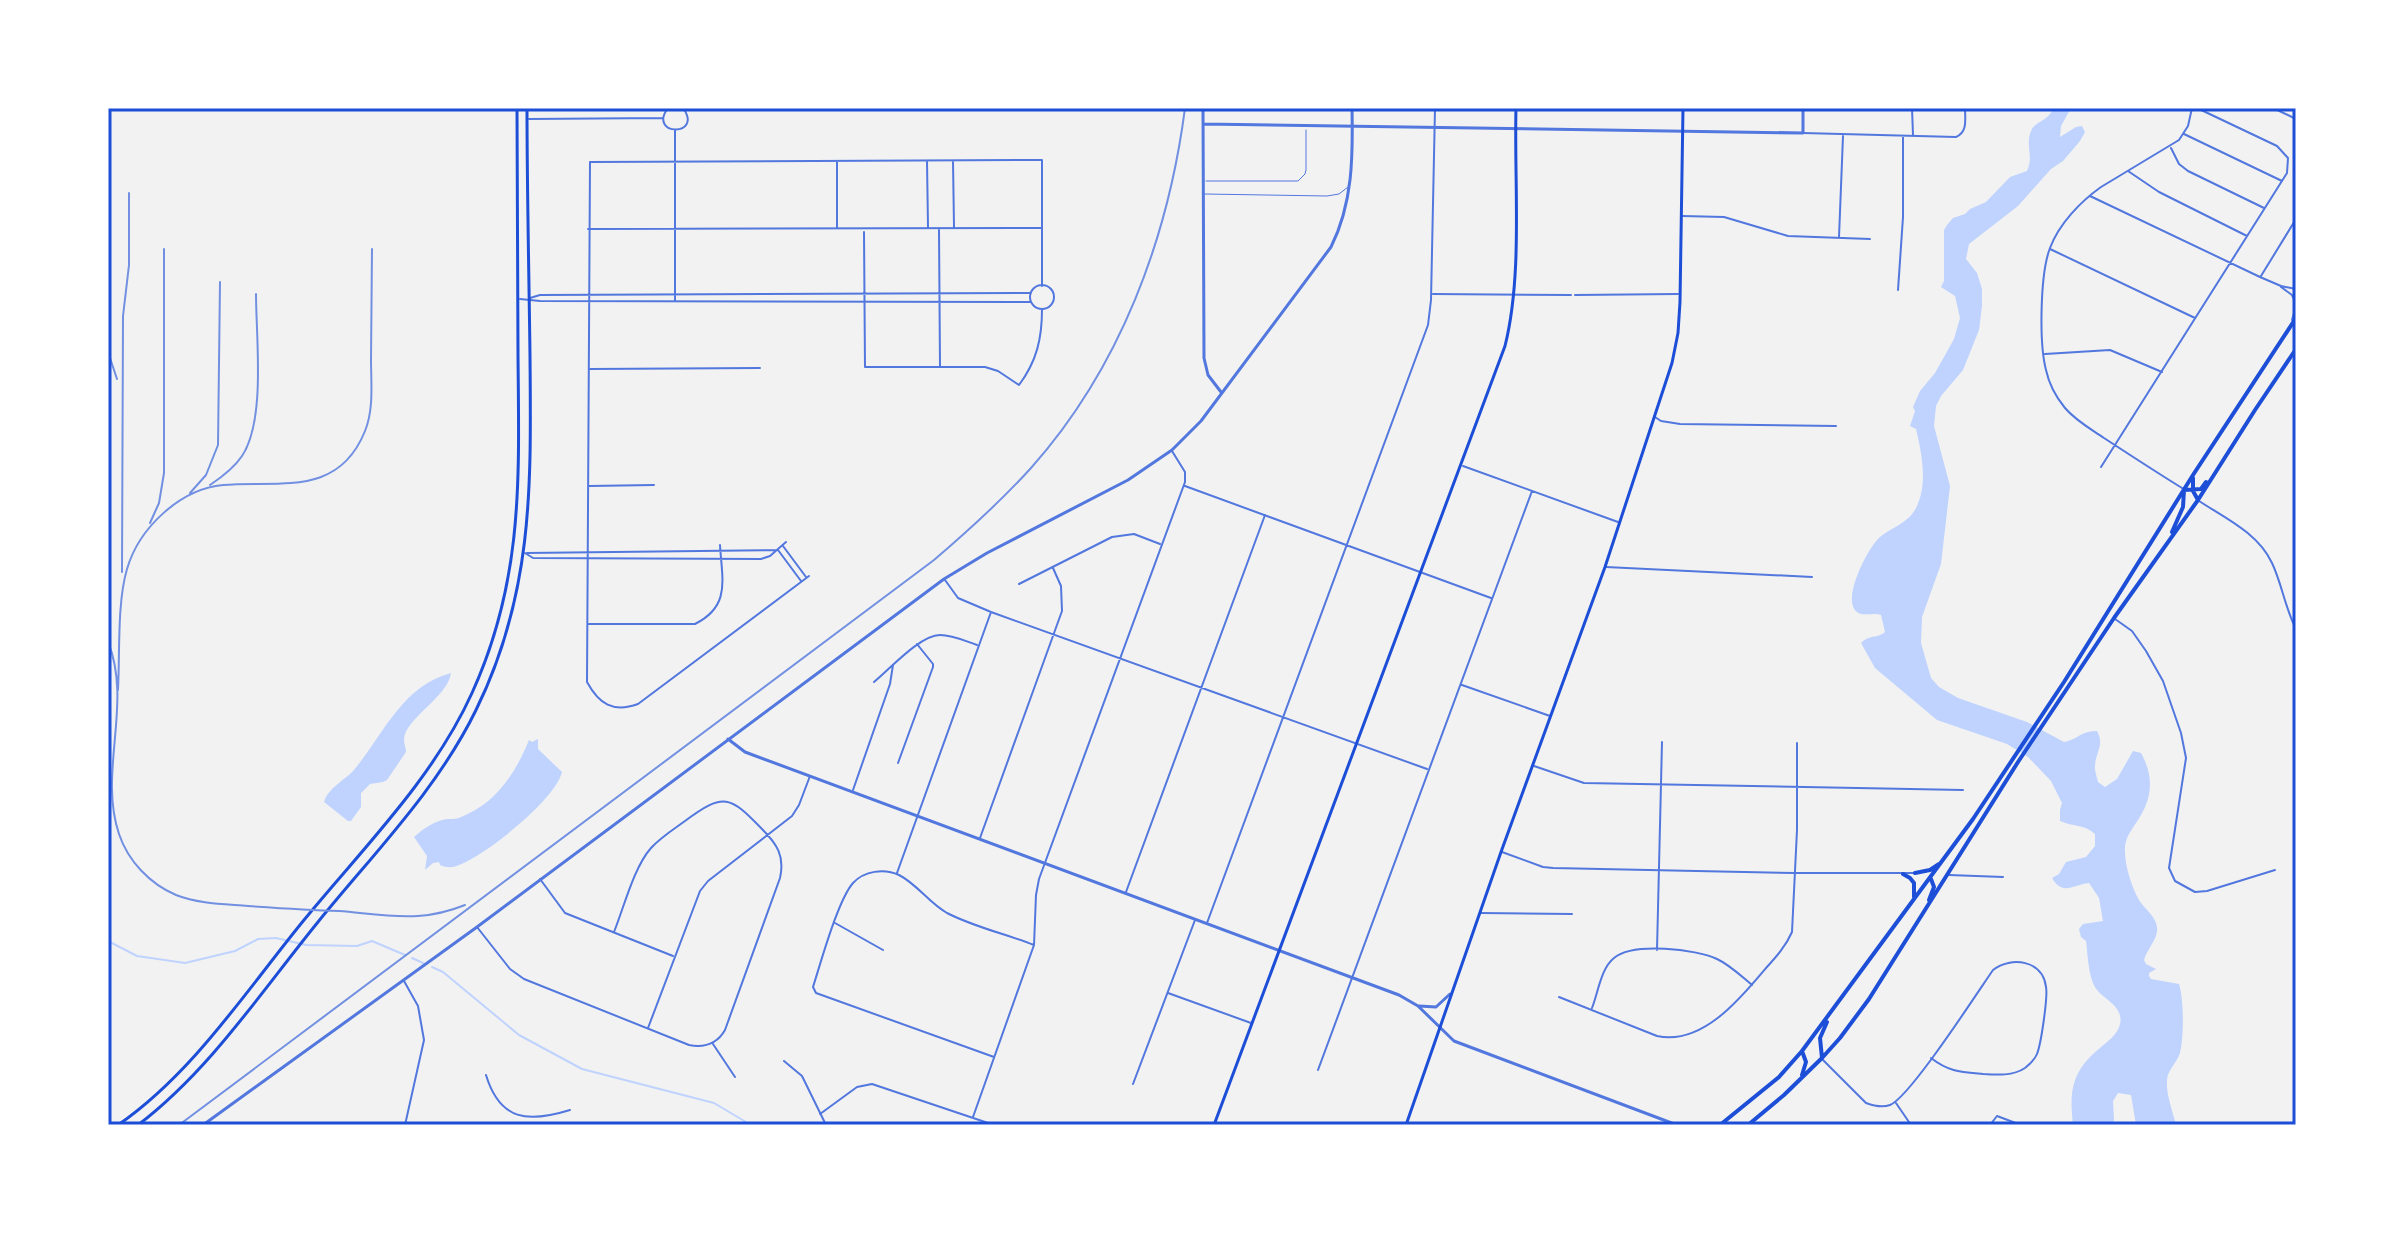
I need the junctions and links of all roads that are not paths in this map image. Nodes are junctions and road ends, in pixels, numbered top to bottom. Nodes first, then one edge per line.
1 (527, 108) edge
2 (668, 108) edge
3 (683, 108) edge
4 (1203, 108) edge
5 (1352, 108) edge
6 (1435, 108) edge
7 (1516, 108) edge
8 (1683, 108) edge
9 (1803, 108) edge
10 (1912, 108) edge
11 (1965, 108) edge
12 (2192, 108) edge
13 (2197, 108) edge
14 (2273, 108) edge
15 (517, 109) edge
16 (663, 118) junction
17 (527, 119) junction
18 (2296, 119) edge
19 (1203, 124) junction
20 (1306, 126) junction
21 (1353, 127) junction
22 (1435, 128) junction
23 (1515, 128) junction
24 (675, 130) junction
25 (1682, 130) junction
26 (1803, 133) junction
27 (1843, 134) junction
28 (2184, 134) junction
29 (1903, 136) junction
30 (1913, 136) junction
31 (2171, 147) junction
32 (927, 160) junction
33 (953, 160) junction
34 (837, 161) junction
35 (675, 162) junction
36 (2127, 170) junction
37 (1203, 180) junction
38 (2283, 182) junction
39 (1350, 186) junction
40 (1203, 194) junction
41 (2089, 196) junction
42 (2265, 209) junction
43 (1681, 216) junction
44 (2296, 219) edge
45 (954, 228) junction
46 (1042, 228) junction
47 (588, 229) junction
48 (675, 229) junction
49 (928, 229) junction
50 (939, 229) junction
51 (837, 230) junction
52 (864, 230) junction
53 (2247, 236) junction
54 (1838, 238) junction
55 (1870, 239) dead end
56 (2050, 249) junction
57 (2231, 263) junction
58 (2260, 277) junction
59 (1042, 286) junction
60 (2281, 286) junction
61 (2296, 289) edge
62 (1898, 290) dead end
63 (939, 293) junction
64 (1031, 293) junction
65 (675, 294) junction
66 (794, 294) junction
67 (865, 294) junction
68 (1431, 294) junction
69 (1513, 294) junction
70 (1680, 294) junction
71 (588, 295) junction
72 (518, 298) junction
73 (529, 299) junction
74 (588, 301) junction
75 (675, 301) junction
76 (794, 301) junction
77 (865, 301) junction
78 (939, 302) junction
79 (1031, 302) junction
80 (2296, 305) edge
81 (1042, 309) junction
82 (2296, 318) edge
83 (2196, 319) junction
84 (2290, 328) junction
85 (2296, 349) edge
86 (2044, 355) junction
87 (940, 367) junction
88 (760, 368) dead end
89 (588, 369) junction
90 (2162, 372) junction
91 (1221, 392) junction
92 (1654, 416) junction
93 (1836, 426) dead end
94 (2114, 444) junction
95 (1172, 450) junction
96 (1461, 466) junction
97 (2101, 467) dead end
98 (2193, 475) junction
99 (2212, 475) junction
100 (654, 485) dead end
101 (1183, 485) junction
102 (588, 486) junction
103 (2184, 490) junction
104 (1532, 491) junction
105 (2193, 491) junction
106 (2185, 499) junction
107 (2198, 500) junction
108 (2176, 501) junction
109 (1265, 515) junction
110 (1620, 522) junction
111 (1161, 544) junction
112 (1346, 544) junction
113 (720, 545) dead end
114 (778, 549) junction
115 (2163, 549) junction
116 (588, 551) junction
117 (721, 551) junction
118 (513, 553) junction
119 (525, 553) junction
120 (588, 558) junction
121 (722, 559) junction
122 (1605, 567) junction
123 (1053, 568) junction
124 (1421, 572) junction
125 (1812, 577) dead end
126 (944, 579) junction
127 (802, 581) junction
128 (1019, 584) dead end
129 (1492, 599) junction
130 (991, 612) junction
131 (2114, 618) junction
132 (588, 624) junction
133 (2296, 629) edge
134 (1053, 635) junction
135 (917, 644) junction
136 (978, 646) junction
137 (1119, 658) junction
138 (893, 665) junction
139 (874, 682) dead end
140 (1460, 684) junction
141 (1200, 688) junction
142 (1551, 716) junction
143 (1282, 718) junction
144 (728, 739) junction
145 (1662, 742) dead end
146 (1797, 743) dead end
147 (1356, 745) junction
148 (898, 763) dead end
149 (1533, 765) junction
150 (1429, 770) junction
151 (810, 776) junction
152 (1661, 785) junction
153 (1797, 788) junction
154 (1963, 790) dead end
155 (852, 792) junction
156 (916, 816) junction
157 (769, 835) junction
158 (979, 839) junction
159 (1501, 852) junction
160 (1045, 863) junction
161 (1941, 863) junction
162 (1659, 869) junction
163 (2275, 870) dead end
164 (1796, 873) junction
165 (1915, 873) junction
166 (896, 874) junction
167 (1903, 874) junction
168 (1948, 875) junction
169 (2003, 877) dead end
170 (540, 879) junction
171 (1930, 879) junction
172 (1126, 893) junction
173 (1912, 902) junction
174 (1480, 913) junction
175 (1572, 914) dead end
176 (1921, 917) junction
177 (1195, 919) junction
178 (835, 923) junction
179 (1207, 923) junction
180 (477, 927) junction
181 (614, 932) junction
182 (1034, 945) junction
183 (883, 950) dead end
184 (1278, 950) junction
185 (1657, 950) junction
186 (674, 956) junction
187 (1353, 978) junction
188 (404, 980) junction
189 (1752, 985) junction
190 (1453, 991) junction
191 (1168, 993) junction
192 (1559, 997) dead end
193 (1417, 1005) junction
194 (1592, 1010) junction
195 (1829, 1016) junction
196 (1252, 1024) junction
197 (1440, 1028) junction
198 (648, 1029) junction
199 (713, 1043) junction
200 (1802, 1051) junction
201 (995, 1057) junction
202 (1822, 1058) junction
203 (1931, 1058) junction
204 (784, 1061) dead end
205 (1318, 1070) dead end
206 (486, 1075) dead end
207 (735, 1077) dead end
208 (1799, 1081) junction
209 (1133, 1084) dead end
210 (1895, 1102) junction
211 (570, 1110) dead end
212 (820, 1114) junction
213 (973, 1117) junction
214 (1722, 1124) edge
215 (118, 1125) edge
216 (138, 1125) edge
217 (203, 1125) edge
218 (405, 1125) edge
219 (826, 1125) edge
220 (994, 1125) edge
221 (1214, 1125) edge
222 (1406, 1125) edge
223 (1677, 1125) edge
224 (1748, 1125) edge
225 (1911, 1125) edge
226 (1990, 1125) edge
227 (2021, 1125) edge

1 - 17 main road
2 - 16 street
3 - 24 street
4 - 19 street
5 - 21 street
6 - 22 street
7 - 23 main road
8 - 25 main road
9 - 26 street
10 - 30 street
11 - 30 street
12 - 28 street
13 - 38 street
14 - 18 street
15 - 17 main road
15 - 72 main road
16 - 17 street
16 - 24 street
17 - 73 main road
19 - 20 street
19 - 37 street
20 - 21 street
20 - 37 lane
21 - 22 street
21 - 39 street
22 - 23 street
22 - 68 street
23 - 25 street
23 - 69 main road
24 - 35 street
25 - 26 street
25 - 43 main road
26 - 27 street
27 - 29 street
27 - 54 street
28 - 31 street
28 - 38 street
29 - 30 street
29 - 62 street
31 - 36 street
31 - 42 street
32 - 33 street
32 - 34 street
32 - 49 street
33 - 45 street
33 - 46 street
34 - 35 street
34 - 51 street
35 - 47 street
35 - 48 street
36 - 41 street
36 - 53 street
37 - 40 street
38 - 42 street
39 - 40 lane
39 - 91 street
40 - 91 street
41 - 56 street
41 - 57 street
42 - 53 street
43 - 54 street
43 - 70 main road
44 - 58 street
45 - 46 street
45 - 50 street
46 - 59 street
47 - 48 street
47 - 71 street
48 - 51 street
48 - 65 street
49 - 50 street
49 - 52 street
50 - 63 street
51 - 52 street
52 - 67 street
53 - 57 street
54 - 55 street
56 - 83 street
56 - 86 street
57 - 58 street
57 - 83 street
58 - 60 street
59 - 64 street
59 - 81 street
60 - 61 street
60 - 80 street
63 - 64 street
63 - 67 street
63 - 78 street
64 - 79 street
65 - 66 street
65 - 71 street
65 - 75 street
66 - 67 street
66 - 76 street
67 - 77 street
68 - 69 street
68 - 112 street
69 - 70 street
69 - 96 main road
70 - 92 main road
71 - 73 street
71 - 74 street
72 - 73 street
72 - 118 main road
73 - 74 street
73 - 119 main road
74 - 75 street
74 - 89 street
75 - 76 street
76 - 77 street
77 - 78 street
77 - 87 street
78 - 79 street
78 - 87 street
79 - 81 street
80 - 84 street
81 - 87 street
82 - 84 highway
83 - 90 street
84 - 98 highway
85 - 99 highway
86 - 90 street
86 - 94 street
88 - 89 street
89 - 102 street
90 - 94 street
91 - 95 street
92 - 93 street
92 - 110 main road
94 - 97 street
94 - 103 street
95 - 101 street
95 - 126 street
96 - 104 street
96 - 124 main road
98 - 103 highway
98 - 105 highway
99 - 105 highway
99 - 107 highway
100 - 102 street
101 - 109 street
101 - 111 street
102 - 116 street
103 - 105 highway
103 - 106 highway
103 - 108 highway
104 - 110 street
104 - 129 street
105 - 107 highway
106 - 107 highway
106 - 108 highway
106 - 115 highway
107 - 115 highway
107 - 133 street
108 - 161 highway
109 - 112 street
109 - 141 street
110 - 122 main road
111 - 123 street
111 - 137 street
112 - 124 street
112 - 143 street
113 - 117 street
114 - 117 street
114 - 121 street
114 - 127 street
114 - 127 street
115 - 131 highway
116 - 117 street
116 - 119 street
116 - 120 street
117 - 121 street
118 - 119 street
118 - 215 main road
119 - 120 street
119 - 216 main road
120 - 121 street
120 - 132 street
121 - 132 street
122 - 125 street
122 - 142 main road
123 - 128 street
123 - 134 street
124 - 129 street
124 - 147 main road
126 - 130 street
126 - 144 street
127 - 132 street
129 - 140 street
130 - 134 street
130 - 136 street
131 - 163 street
131 - 168 highway
134 - 137 street
134 - 158 street
135 - 136 street
135 - 138 street
135 - 148 street
136 - 156 street
137 - 141 street
137 - 160 street
138 - 139 street
138 - 155 street
140 - 142 street
140 - 150 street
141 - 143 street
141 - 172 street
142 - 149 main road
143 - 147 street
143 - 179 street
144 - 151 street
144 - 170 street
145 - 152 street
146 - 153 street
147 - 150 street
147 - 184 main road
149 - 152 street
149 - 159 main road
150 - 187 street
151 - 155 street
151 - 157 street
152 - 153 street
152 - 162 street
153 - 154 street
153 - 164 street
155 - 156 street
156 - 158 street
156 - 166 street
157 - 181 street
157 - 186 street
157 - 199 street
158 - 160 street
159 - 162 street
159 - 174 main road
160 - 172 street
160 - 182 street
161 - 165 highway
161 - 171 highway
162 - 164 street
162 - 185 street
164 - 167 street
164 - 189 street
165 - 167 street
165 - 171 street
166 - 178 street
166 - 182 street
167 - 173 highway
168 - 169 street
168 - 176 highway
170 - 180 street
170 - 181 street
171 - 173 highway
171 - 176 highway
172 - 177 street
173 - 195 highway
174 - 175 street
174 - 190 main road
176 - 202 highway
177 - 179 street
177 - 191 street
178 - 183 street
178 - 201 street
179 - 184 street
180 - 188 street
180 - 198 street
181 - 186 street
182 - 201 street
184 - 187 street
184 - 196 main road
185 - 189 street
185 - 194 street
186 - 198 street
187 - 193 street
187 - 205 street
188 - 217 street
188 - 218 street
189 - 194 street
190 - 193 street
190 - 197 main road
191 - 196 street
191 - 209 street
192 - 194 street
193 - 197 street
195 - 200 highway
195 - 202 highway
196 - 221 main road
197 - 222 main road
197 - 223 street
198 - 199 street
199 - 207 street
200 - 208 highway
200 - 214 highway
201 - 213 street
202 - 208 highway
202 - 210 street
203 - 203 street
203 - 210 street
204 - 212 street
206 - 211 street
208 - 224 highway
210 - 225 street
212 - 213 street
212 - 219 street
213 - 220 street
226 - 227 street

